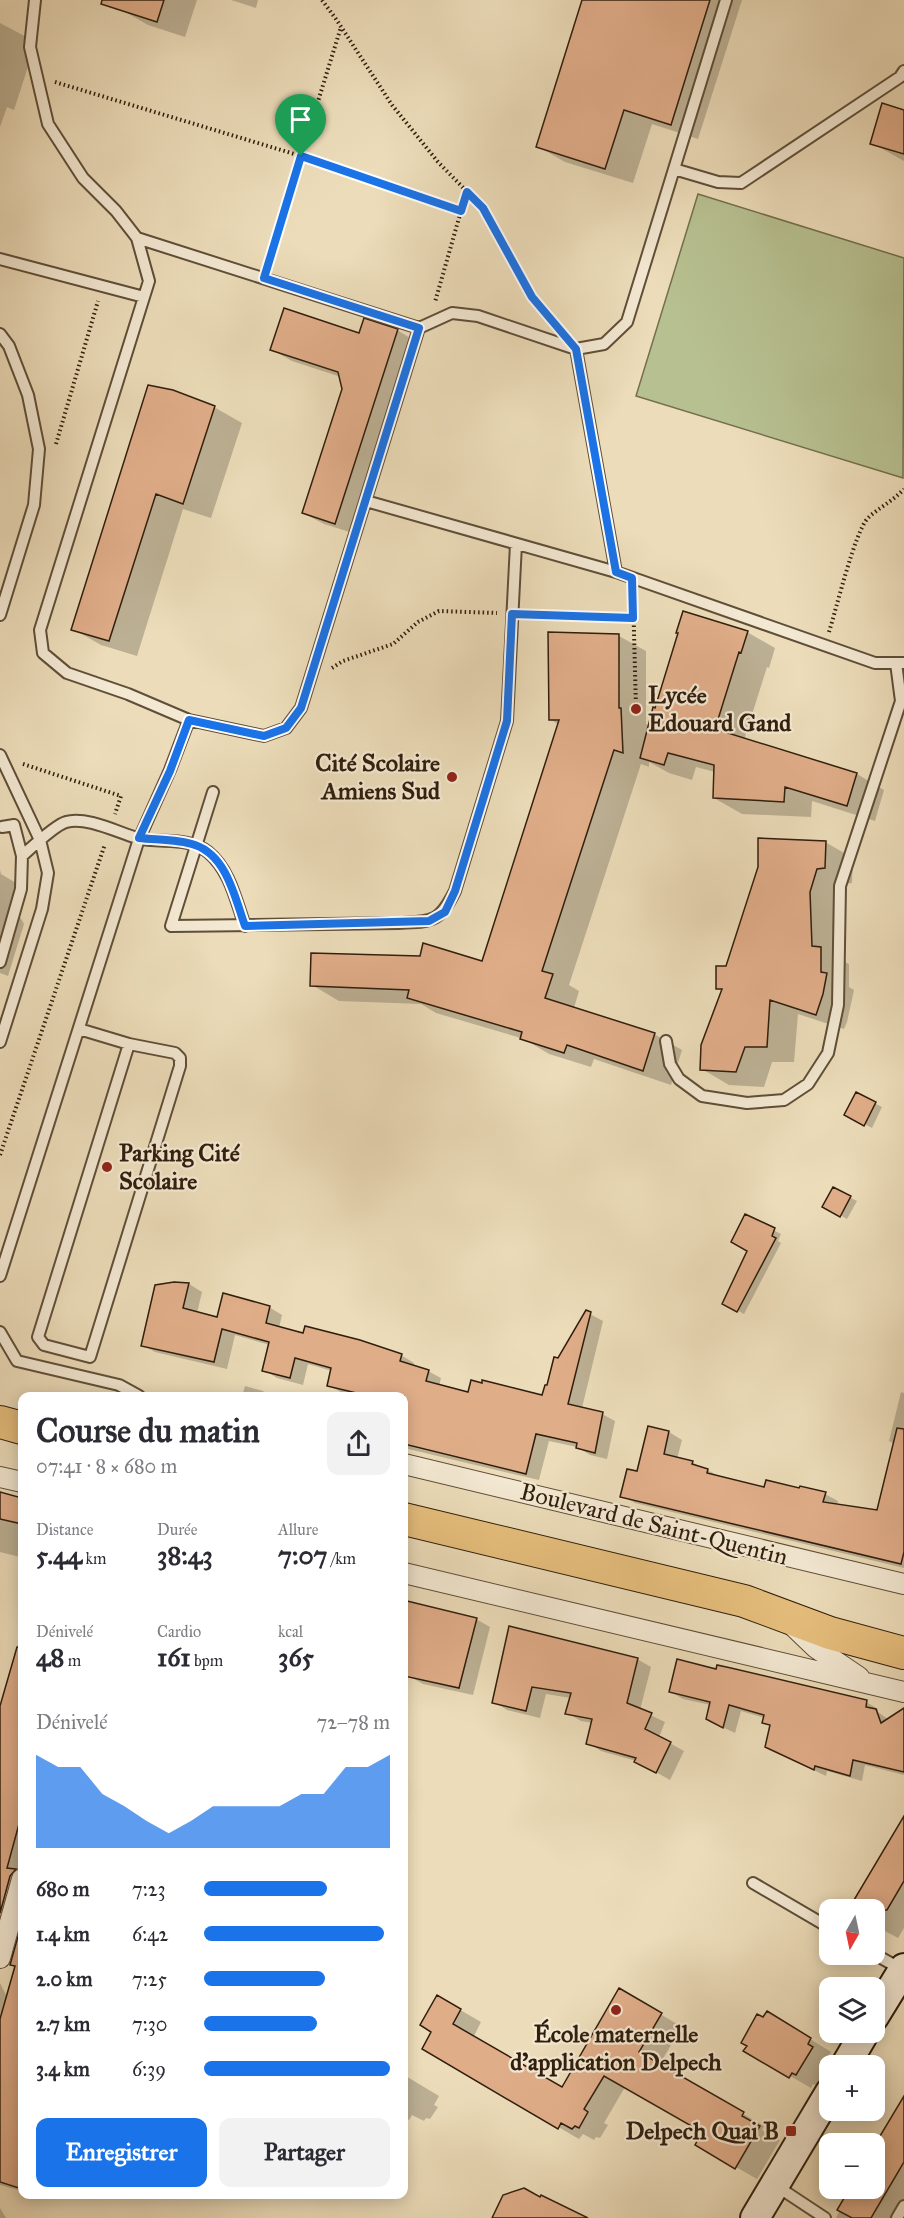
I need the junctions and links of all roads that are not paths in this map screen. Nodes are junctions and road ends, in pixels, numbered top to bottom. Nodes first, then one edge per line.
1 (35, 0) edge
2 (726, 0) edge
3 (904, 71) edge
4 (674, 169) junction
5 (137, 238) junction
6 (0, 259) edge
7 (144, 297) junction
8 (424, 326) junction
9 (0, 334) edge
10 (576, 349) junction
11 (366, 501) junction
12 (516, 544) junction
13 (616, 572) junction
14 (0, 615) edge
15 (900, 663) edge
16 (189, 720) junction
17 (2, 760) edge
18 (213, 792) dead end
19 (2, 827) dead end
20 (139, 838) junction
21 (40, 840) junction
22 (196, 845) junction
23 (22, 856) junction
24 (245, 926) junction
25 (0, 963) edge
26 (79, 1029) junction
27 (666, 1041) dead end
28 (0, 1042) edge
29 (129, 1044) junction
30 (0, 1276) edge
31 (0, 1332) edge
32 (131, 1392) edge
33 (0, 1422) edge
34 (18, 1427) edge
35 (408, 1465) edge
36 (0, 1477) edge
37 (18, 1481) edge
38 (408, 1520) edge
39 (408, 1574) edge
40 (904, 1584) edge
41 (744, 1601) junction
42 (781, 1615) junction
43 (904, 1632) edge
44 (904, 1653) edge
45 (870, 1684) junction
46 (904, 1692) edge
47 (753, 1883) dead end
48 (18, 1892) edge
49 (819, 1922) edge
50 (2, 1945) edge
51 (885, 1960) edge
52 (903, 1969) edge
53 (885, 1999) edge
54 (819, 2111) edge
55 (775, 2185) junction
56 (904, 2206) edge
57 (755, 2218) edge
58 (825, 2218) edge
59 (897, 2218) edge

1 - 5 lane
2 - 4 lane
3 - 4 lane
4 - 10 lane
5 - 7 lane
5 - 8 lane
6 - 7 lane
7 - 16 lane
8 - 10 lane
8 - 11 lane
9 - 14 lane
10 - 13 lane
11 - 12 lane
11 - 16 lane
12 - 13 lane
12 - 24 lane
13 - 15 lane
15 - 27 lane
16 - 20 lane
17 - 21 lane
18 - 22 lane
19 - 23 lane
20 - 21 lane
20 - 22 lane
20 - 26 lane
21 - 23 lane
21 - 28 lane
22 - 24 lane
22 - 24 lane
23 - 25 lane
26 - 29 lane
26 - 30 lane
29 - 29 lane
31 - 32 lane
33 - 34 main road
35 - 40 street, Boulevard de Saint-Quentin
36 - 37 street
38 - 41 main road, Boulevard de Saint-Quentin
39 - 45 street, Boulevard de Saint-Quentin
41 - 42 main road, Boulevard de Saint-Quentin
41 - 43 main road, Boulevard de Saint-Quentin
42 - 44 main road, Boulevard de Saint-Quentin
42 - 45 street, Boulevard de Saint-Quentin
45 - 46 street, Boulevard de Saint-Quentin
47 - 49 lane
48 - 50 street
51 - 52 lane
52 - 53 street
54 - 55 street
55 - 57 street
55 - 58 lane
56 - 59 lane

